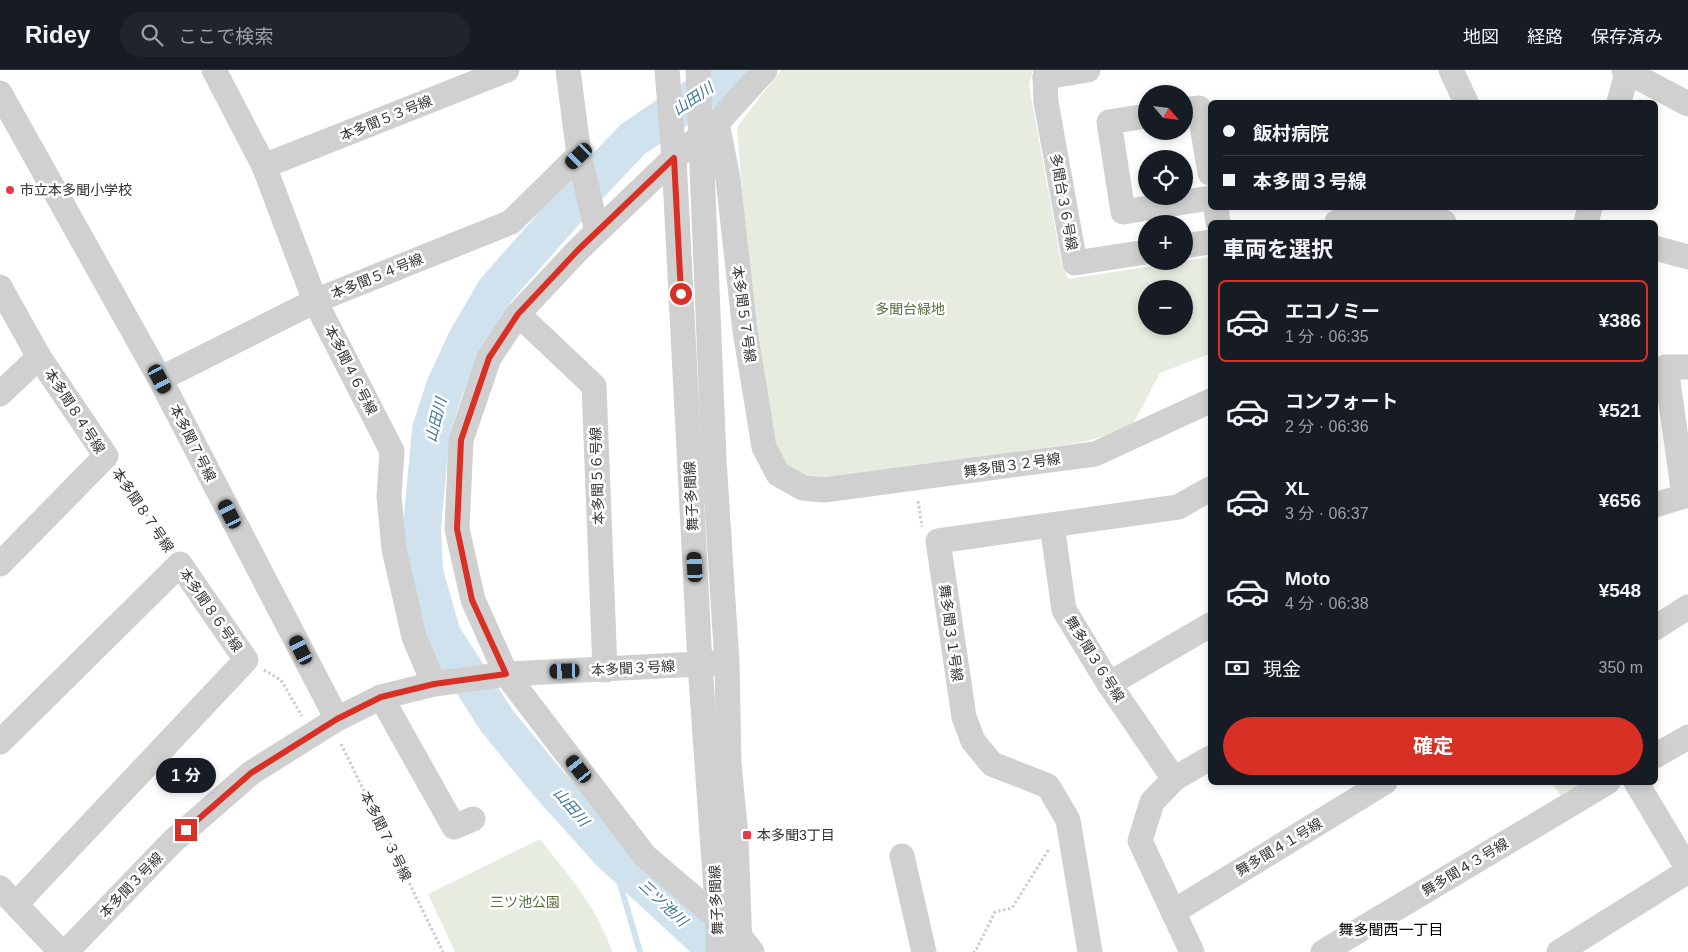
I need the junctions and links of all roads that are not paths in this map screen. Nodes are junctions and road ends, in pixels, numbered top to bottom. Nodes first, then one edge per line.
1 (214, 70) edge
2 (507, 70) edge
3 (568, 70) edge
4 (698, 70) edge
5 (1088, 70) edge
6 (1451, 70) edge
7 (668, 71) edge
8 (763, 72) edge
9 (1626, 72) edge
10 (1045, 73) edge
11 (0, 93) edge
12 (1465, 100) edge
13 (1619, 100) edge
14 (1688, 104) edge
15 (1193, 109) edge
16 (1138, 117) edge
17 (709, 128) junction
18 (579, 156) junction
19 (674, 158) junction
20 (1208, 163) edge
21 (264, 166) junction
22 (1208, 198) edge
23 (1436, 214) edge
24 (1350, 220) edge
25 (597, 231) junction
26 (1208, 242) edge
27 (1193, 245) edge
28 (1658, 249) edge
29 (1138, 253) edge
30 (1688, 257) edge
31 (0, 287) edge
32 (316, 302) junction
33 (518, 314) junction
34 (39, 356) junction
35 (1688, 367) edge
36 (160, 379) junction
37 (0, 394) edge
38 (1208, 402) edge
39 (802, 488) joint
40 (1208, 490) edge
41 (1686, 495) edge
42 (1658, 503) edge
43 (1052, 525) junction
44 (0, 564) edge
45 (1688, 607) edge
46 (1208, 626) edge
47 (1658, 626) edge
48 (727, 663) junction
49 (700, 664) junction
50 (605, 670) junction
51 (506, 674) junction
52 (434, 684) junction
53 (1109, 684) junction
54 (381, 697) junction
55 (337, 719) junction
56 (1688, 737) edge
57 (0, 742) edge
58 (1658, 754) edge
59 (1208, 759) edge
60 (1174, 779) junction
61 (1380, 785) edge
62 (1603, 785) edge
63 (1638, 785) edge
64 (456, 827) dead end
65 (902, 856) dead end
66 (1688, 870) edge
67 (8, 896) edge
68 (1173, 912) junction
69 (718, 919) junction
70 (744, 947) edge
71 (61, 952) edge
72 (66, 952) edge
73 (718, 952) edge
74 (924, 952) edge
75 (1090, 952) edge
76 (1192, 952) edge
77 (1323, 952) edge
78 (1559, 952) edge

1 - 21 street, 本多聞４６号線
2 - 21 street, 本多聞５３号線
3 - 18 street
4 - 17 street, 舞子多聞線
5 - 10 street
6 - 12 street
7 - 19 street, 舞子多聞線
8 - 17 street
9 - 13 street
9 - 14 street
10 - 29 street, 多聞台３６号線
11 - 36 street, 本多聞７号線
15 - 20 street
16 - 22 street
17 - 19 street
17 - 39 street, 本多聞５７号線
17 - 48 street, 舞子多聞線
18 - 25 street
18 - 32 street, 本多聞５４号線
19 - 25 street
19 - 49 street, 舞子多聞線
21 - 32 street, 本多聞４６号線
23 - 24 street
25 - 33 street
26 - 27 street
28 - 30 street
31 - 34 street, 本多聞８４号線
32 - 36 street, 本多聞５４号線
32 - 52 street, 本多聞４６号線
33 - 50 street, 本多聞５６号線
33 - 51 street
34 - 37 street
34 - 44 street, 本多聞８４号線
35 - 41 street
36 - 55 street, 本多聞７号線
38 - 39 street, 舞多聞３２号線
40 - 43 street, 舞多聞３１号線
41 - 42 street
43 - 53 street, 舞多聞３６号線
43 - 75 street, 舞多聞３１号線
45 - 47 street
46 - 53 street
48 - 49 street, 本多聞３号線
48 - 70 street, 舞子多聞線
49 - 50 street, 本多聞３号線
49 - 69 street, 舞子多聞線
50 - 51 street, 本多聞３号線
51 - 52 street, 本多聞３号線
51 - 69 street
52 - 54 street, 本多聞３号線
53 - 60 street, 舞多聞３６号線
54 - 55 street, 本多聞３号線
54 - 64 street
55 - 72 street, 本多聞３号線
56 - 58 street
57 - 67 street, 本多聞８６号線
59 - 60 street
60 - 68 street
61 - 68 street, 舞多聞４１号線
62 - 77 street, 舞多聞４３号線
63 - 66 street
65 - 74 street
66 - 78 street
67 - 71 street
68 - 76 street
69 - 70 street
69 - 73 street, 舞子多聞線

